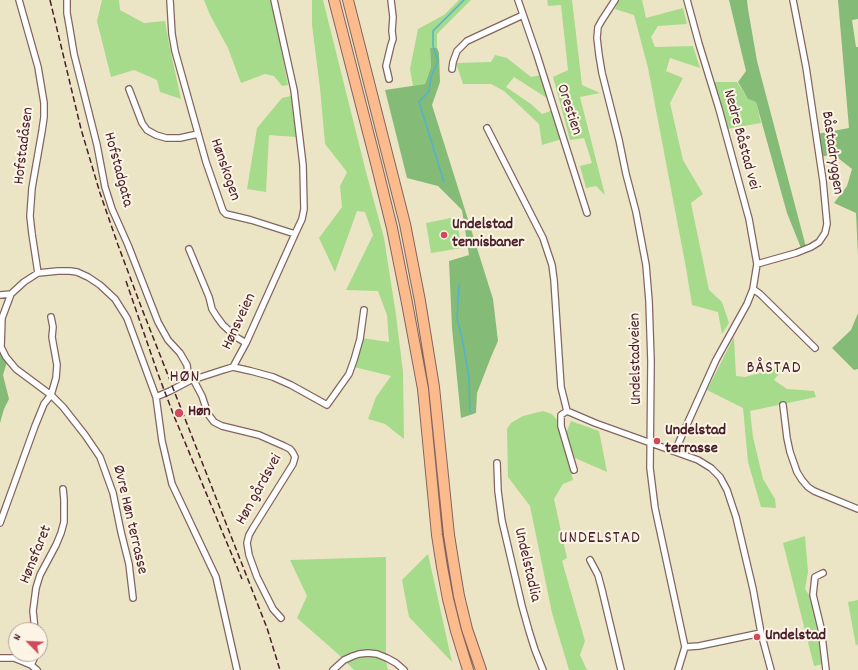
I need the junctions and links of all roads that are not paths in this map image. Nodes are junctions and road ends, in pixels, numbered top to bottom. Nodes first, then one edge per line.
1 (19, 0) edge
2 (67, 0) edge
3 (170, 0) edge
4 (274, 0) edge
5 (334, 0) edge
6 (348, 0) edge
7 (391, 0) edge
8 (518, 0) edge
9 (615, 0) edge
10 (687, 0) edge
11 (793, 0) edge
12 (523, 15) junction
13 (452, 69) dead end
14 (389, 79) dead end
15 (129, 89) dead end
16 (487, 128) dead end
17 (198, 134) junction
18 (587, 213) dead end
19 (295, 234) junction
20 (189, 249) dead end
21 (756, 264) junction
22 (38, 273) junction
23 (753, 289) junction
24 (12, 294) junction
25 (0, 295) edge
26 (364, 310) dead end
27 (52, 317) dead end
28 (246, 343) junction
29 (814, 348) dead end
30 (233, 368) junction
31 (191, 380) junction
32 (51, 395) junction
33 (156, 397) junction
34 (783, 405) dead end
35 (567, 411) junction
36 (649, 442) junction
37 (674, 451) junction
38 (497, 463) dead end
39 (574, 470) dead end
40 (64, 489) dead end
41 (858, 509) edge
42 (0, 523) edge
43 (590, 560) dead end
44 (823, 574) dead end
45 (133, 598) dead end
46 (281, 618) dead end
47 (34, 622) edge
48 (761, 633) junction
49 (685, 647) junction
50 (0, 658) edge
51 (32, 662) edge
52 (31, 665) junction
53 (37, 670) edge
54 (237, 670) edge
55 (333, 670) edge
56 (404, 670) edge
57 (468, 670) edge
58 (482, 670) edge
59 (543, 670) edge
60 (621, 670) edge
61 (678, 670) edge
62 (770, 670) edge
63 (826, 670) edge

1 - 22 street, Hofstadåsen
2 - 31 street, Hofstadgata
3 - 17 street, Hønskogen
4 - 19 street, Hønsveien
5 - 57 highway
6 - 58 highway
7 - 14 street
8 - 12 street, Orestien
9 - 36 street, Undelstadveien
10 - 21 street, Nedre Båstad vei
11 - 21 street, Båstadryggen
12 - 13 street
12 - 18 street, Orestien
15 - 17 street, Hønskogen
16 - 35 street
17 - 19 street, Hønskogen
19 - 28 street, Hønsveien
20 - 28 street
21 - 23 street, Nedre Båstad vei
22 - 24 street, Øvre Høn terrasse
22 - 33 street, Øvre Høn terrasse
23 - 29 street
23 - 37 street, Nedre Båstad vei
24 - 25 street
24 - 32 street, Øvre Høn terrasse
26 - 30 street
27 - 32 street
28 - 30 street, Hønsveien
30 - 31 street, Hønsveien
31 - 33 street, Hønsveien
31 - 46 street, Høn gårdsvei
32 - 42 street
32 - 45 street, Øvre Høn terrasse
33 - 54 street
34 - 41 street
35 - 36 street
35 - 39 street
36 - 37 street
36 - 49 street, Undelstadveien
37 - 48 street
38 - 59 street, Undelstadlia
40 - 47 street, Hønsfaret
43 - 60 street
44 - 63 street
48 - 49 street
48 - 62 street
49 - 61 street
50 - 52 street
51 - 52 street
52 - 53 street
55 - 56 street

